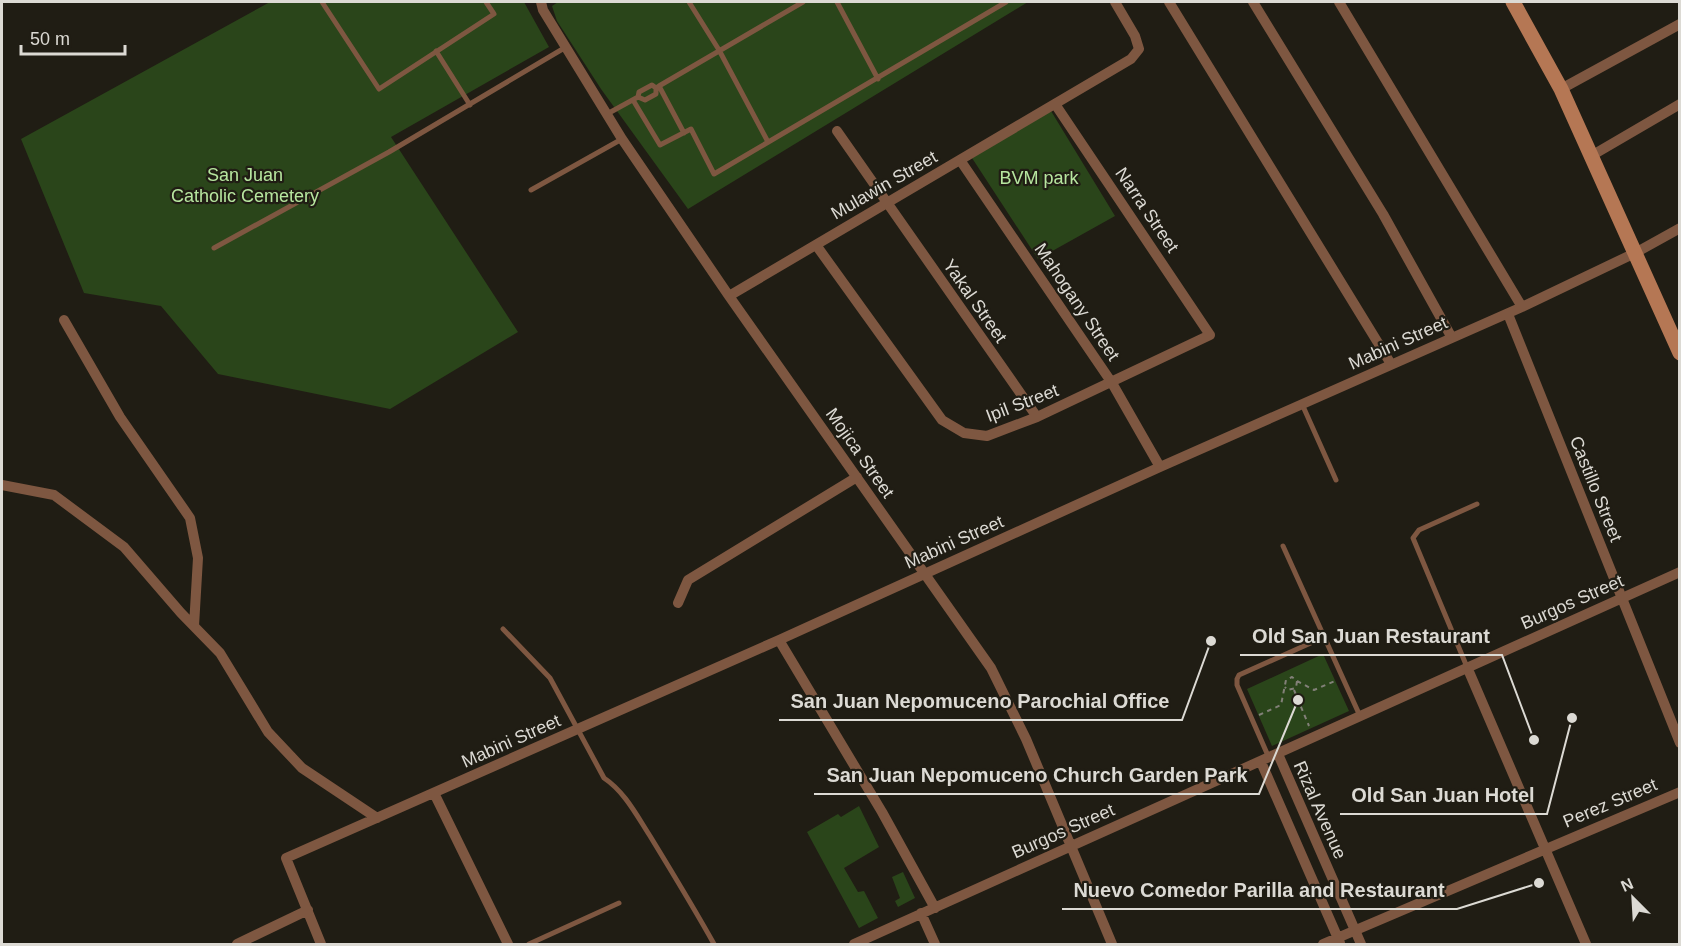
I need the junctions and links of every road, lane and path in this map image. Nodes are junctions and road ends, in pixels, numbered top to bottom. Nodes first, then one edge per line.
1 (322, 2) edge
2 (486, 2) edge
3 (540, 2) edge
4 (689, 2) edge
5 (803, 2) edge
6 (837, 2) edge
7 (1006, 2) edge
8 (1115, 2) edge
9 (1169, 2) edge
10 (1253, 2) edge
11 (1340, 2) edge
12 (1513, 2) edge
13 (1680, 24) edge
14 (566, 47) junction
15 (719, 50) junction
16 (436, 51) junction
17 (878, 79) junction
18 (658, 87) junction
19 (1561, 89) junction
20 (636, 99) junction
21 (1055, 104) junction
22 (1680, 104) edge
23 (470, 105) junction
24 (607, 114) junction
25 (837, 131) dead end
26 (684, 133) junction
27 (622, 139) junction
28 (768, 142) junction
29 (1591, 156) junction
30 (960, 160) junction
31 (531, 190) dead end
32 (886, 203) junction
33 (1680, 228) edge
34 (816, 245) junction
35 (214, 248) dead end
36 (1635, 253) junction
37 (729, 296) junction
38 (1522, 307) junction
39 (1508, 314) junction
40 (64, 320) dead end
41 (1210, 335) joint
42 (1452, 338) junction
43 (1680, 353) edge
44 (1391, 364) junction
45 (1112, 383) junction
46 (1302, 404) junction
47 (1036, 417) junction
48 (1161, 466) junction
49 (856, 477) junction
50 (1336, 480) dead end
51 (2, 485) edge
52 (1477, 504) dead end
53 (1283, 546) dead end
54 (1680, 572) edge
55 (924, 573) junction
56 (1622, 598) junction
57 (678, 603) dead end
58 (194, 626) junction
59 (503, 628) dead end
60 (1324, 637) junction
61 (779, 640) junction
62 (1467, 667) junction
63 (1343, 678) junction
64 (1297, 681) junction
65 (1285, 687) junction
66 (1294, 690) junction
67 (1360, 716) junction
68 (1252, 718) junction
69 (578, 729) junction
70 (1314, 737) junction
71 (1680, 743) edge
72 (1269, 758) junction
73 (1680, 792) edge
74 (434, 793) junction
75 (377, 818) junction
76 (1317, 843) junction
77 (1070, 846) junction
78 (1545, 848) junction
79 (1300, 851) junction
80 (619, 903) dead end
81 (935, 908) junction
82 (308, 910) junction
83 (921, 913) junction
84 (1355, 931) junction
85 (1340, 941) edge
86 (237, 945) edge
87 (321, 945) edge
88 (508, 945) edge
89 (529, 945) edge
90 (714, 945) edge
91 (854, 945) edge
92 (935, 945) edge
93 (1112, 945) edge
94 (1323, 945) edge
95 (1361, 945) edge
96 (1586, 945) edge

1 - 16 lane
2 - 16 lane
3 - 14 street, Mojica Street
4 - 15 lane
5 - 15 lane
6 - 17 lane
7 - 17 lane
8 - 21 street, Mulawin Street
9 - 44 street
10 - 42 street
11 - 38 street
12 - 19 main road
13 - 19 street
14 - 23 lane
14 - 24 street, Mojica Street
15 - 18 lane
15 - 28 lane
16 - 23 lane
17 - 28 lane
18 - 20 lane
18 - 20 lane
18 - 26 lane
19 - 29 main road
20 - 24 lane
20 - 26 lane
21 - 30 street, Mulawin Street
21 - 41 street, Narra Street
22 - 29 street
23 - 35 lane
24 - 27 street, Mojica Street
25 - 32 street, Yakal Street
26 - 28 lane
27 - 31 lane
27 - 37 street, Mojica Street
29 - 36 main road
30 - 32 street, Mulawin Street
30 - 45 street, Mahogany Street
32 - 34 street, Mulawin Street
32 - 47 street, Yakal Street
33 - 36 street, Mabini Street
34 - 37 street, Mulawin Street
34 - 47 street, Ipil Street
36 - 38 street, Mabini Street
36 - 43 main road
37 - 49 street, Mojica Street
38 - 39 street, Mabini Street
39 - 42 street, Mabini Street
39 - 56 street, Castillo Street
40 - 58 street
41 - 45 street, Ipil Street
42 - 44 street, Mabini Street
44 - 46 street, Mabini Street
45 - 47 street, Ipil Street
45 - 48 street, Mahogany Street
46 - 48 street, Mabini Street
46 - 50 lane
48 - 55 street, Mabini Street
49 - 55 street, Mojica Street
49 - 57 street
51 - 58 street
52 - 62 lane
53 - 60 lane
54 - 56 street, Burgos Street
55 - 61 street, Mabini Street
55 - 77 street, Mojica Street
56 - 62 street, Burgos Street
56 - 71 street, Castillo Street
58 - 75 street
59 - 69 lane
60 - 63 lane
60 - 68 lane
61 - 69 street, Mabini Street
61 - 81 street
62 - 67 street, Burgos Street
62 - 78 street
63 - 64 path
63 - 67 lane
64 - 65 path
64 - 66 path
65 - 66 path
65 - 68 path
66 - 70 path
67 - 70 street, Burgos Street
68 - 72 lane
69 - 74 street, Mabini Street
69 - 90 lane
70 - 72 street, Burgos Street
72 - 76 street, Rizal Avenue
72 - 77 street, Burgos Street
72 - 79 street, Rizal Avenue
73 - 78 street, Perez Street
74 - 75 street, Mabini Street
74 - 88 street
75 - 82 street, Mabini Street
76 - 79 street
76 - 84 street, Rizal Avenue
77 - 81 street, Burgos Street
77 - 93 street, Mojica Street
78 - 84 street, Perez Street
78 - 96 street
79 - 85 street, Rizal Avenue
80 - 89 lane
81 - 83 street, Burgos Street
82 - 86 street
82 - 87 street
83 - 91 street, Burgos Street
83 - 92 street
84 - 85 street, Perez Street
84 - 95 street, Rizal Avenue
85 - 94 street, Perez Street

